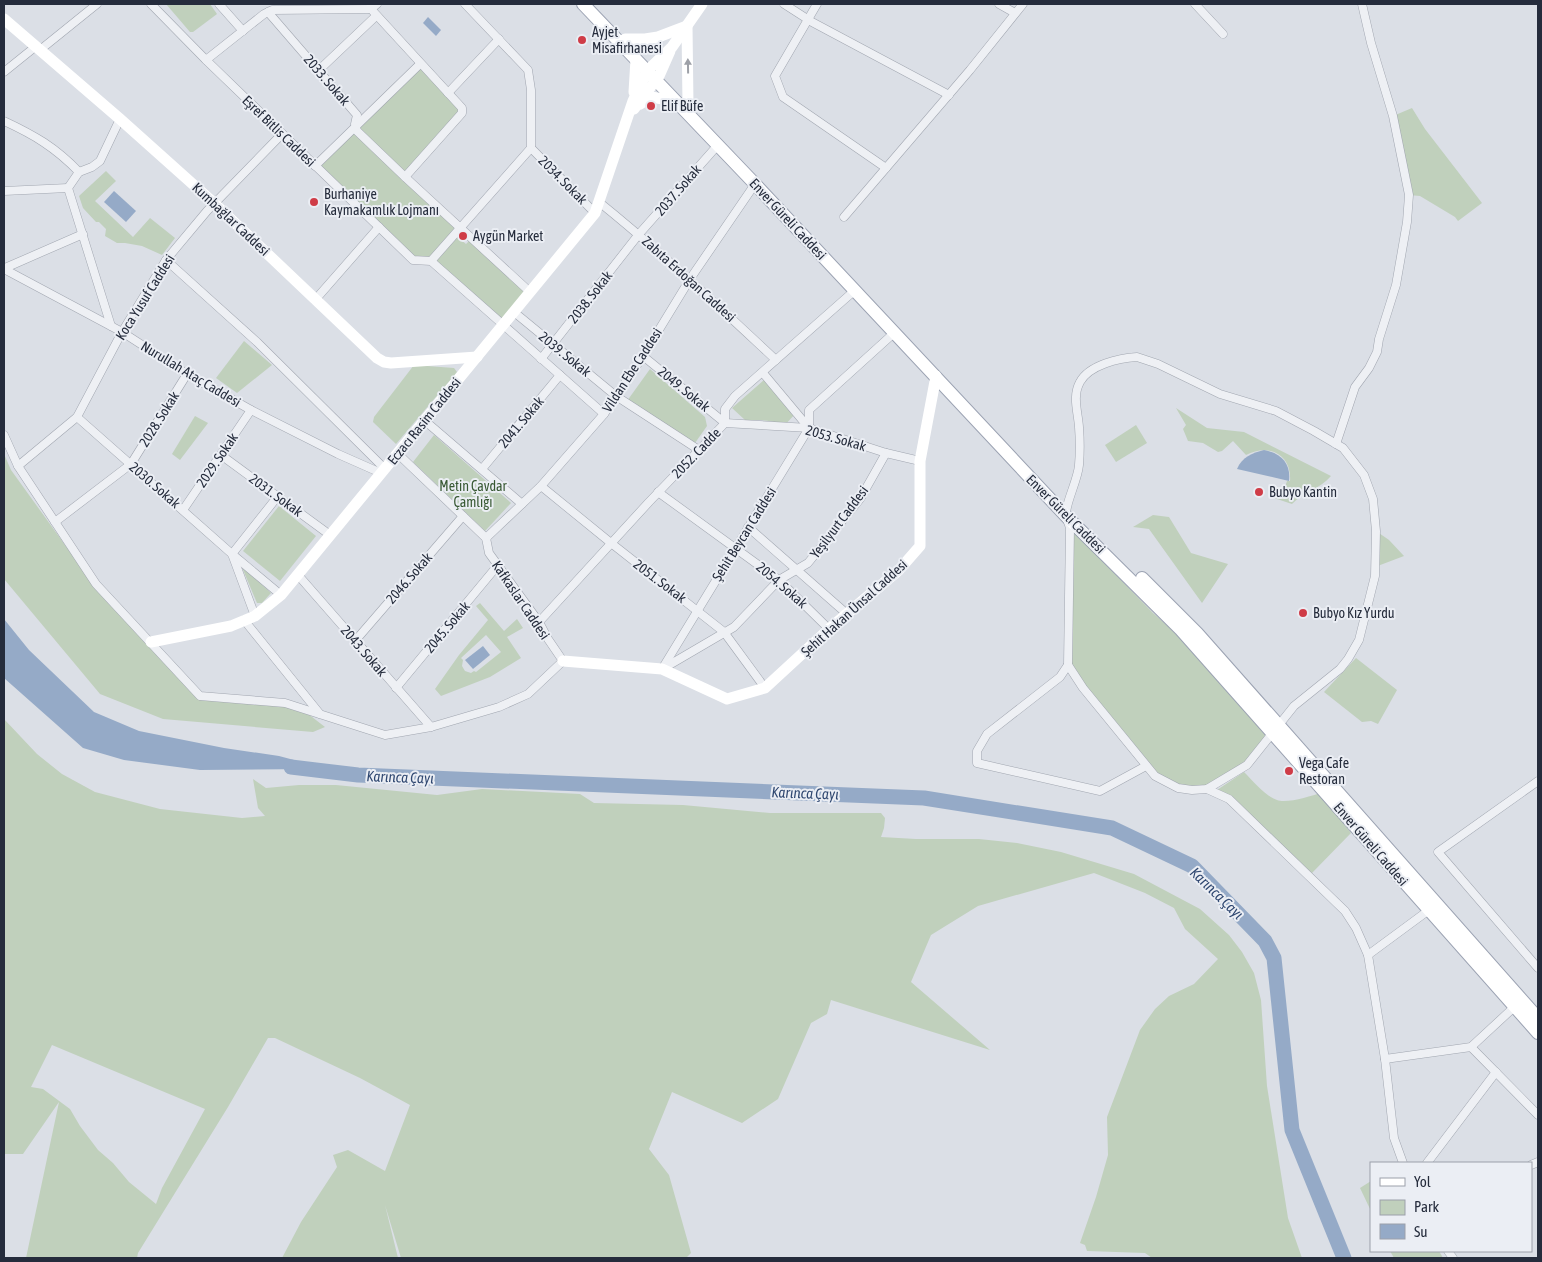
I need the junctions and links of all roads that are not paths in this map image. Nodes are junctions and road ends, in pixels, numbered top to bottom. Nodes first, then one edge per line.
1 (97, 4) edge
2 (151, 4) edge
3 (219, 4) edge
4 (464, 4) edge
5 (583, 4) edge
6 (592, 4) edge
7 (702, 4) edge
8 (784, 4) edge
9 (817, 4) edge
10 (999, 4) edge
11 (1023, 4) edge
12 (1196, 4) edge
13 (1362, 4) edge
14 (375, 10) edge
15 (268, 12) junction
16 (1016, 13) junction
17 (4, 19) edge
18 (808, 19) junction
19 (687, 26) junction
20 (243, 31) junction
21 (1223, 34) dead end
22 (499, 39) junction
23 (625, 39) junction
24 (38, 48) junction
25 (636, 59) junction
26 (206, 60) junction
27 (420, 64) junction
28 (319, 70) junction
29 (4, 72) edge
30 (653, 74) junction
31 (448, 92) junction
32 (949, 95) junction
33 (675, 101) junction
34 (635, 104) junction
35 (688, 105) junction
36 (120, 119) junction
37 (4, 121) edge
38 (356, 127) junction
39 (282, 134) junction
40 (717, 146) junction
41 (531, 148) junction
42 (315, 166) junction
43 (886, 168) junction
44 (79, 172) junction
45 (405, 177) junction
46 (755, 184) junction
47 (68, 188) junction
48 (4, 191) edge
49 (215, 204) junction
50 (597, 207) junction
51 (844, 217) dead end
52 (379, 227) junction
53 (461, 228) junction
54 (83, 234) junction
55 (639, 234) junction
56 (166, 260) junction
57 (431, 262) junction
58 (4, 269) edge
59 (690, 279) junction
60 (854, 291) junction
61 (530, 292) junction
62 (316, 300) junction
63 (514, 312) junction
64 (503, 325) junction
65 (111, 326) junction
66 (122, 332) junction
67 (894, 333) junction
68 (553, 345) junction
69 (642, 356) junction
70 (477, 357) junction
71 (541, 359) junction
72 (776, 360) junction
73 (763, 373) junction
74 (187, 374) junction
75 (560, 375) junction
76 (936, 376) junction
77 (616, 396) junction
78 (251, 410) junction
79 (604, 414) junction
80 (77, 417) junction
81 (424, 420) junction
82 (725, 423) junction
83 (809, 428) junction
84 (4, 435) edge
85 (1336, 444) junction
86 (699, 450) junction
87 (221, 454) junction
88 (397, 454) junction
89 (886, 454) junction
90 (920, 461) junction
91 (131, 464) junction
92 (18, 466) junction
93 (482, 469) junction
94 (383, 471) junction
95 (541, 486) junction
96 (658, 492) junction
97 (278, 496) junction
98 (522, 504) junction
99 (183, 510) junction
100 (1066, 511) junction
101 (463, 516) junction
102 (55, 522) junction
103 (748, 527) junction
104 (330, 535) junction
105 (486, 538) junction
106 (611, 543) junction
107 (736, 548) junction
108 (232, 554) junction
109 (498, 565) junction
110 (797, 570) junction
111 (298, 575) junction
112 (779, 580) junction
113 (281, 595) junction
114 (697, 609) junction
115 (847, 614) junction
116 (250, 618) junction
117 (539, 622) junction
118 (829, 629) junction
119 (724, 632) junction
120 (355, 641) junction
121 (151, 642) junction
122 (563, 661) junction
123 (1068, 664) junction
124 (662, 669) junction
125 (396, 688) junction
126 (765, 688) junction
127 (320, 714) junction
128 (431, 727) junction
129 (1276, 729) junction
130 (1146, 766) junction
131 (1538, 781) edge
132 (1207, 789) junction
133 (1429, 910) junction
134 (1368, 955) junction
135 (1538, 968) edge
136 (1511, 1010) dead end
137 (1538, 1018) edge
138 (1538, 1033) edge
139 (1471, 1047) junction
140 (1386, 1059) junction
141 (1496, 1072) junction
142 (1538, 1115) edge
143 (1403, 1162) edge
144 (1428, 1162) edge

1 - 24 street
2 - 26 street, Eşref Bitlis Caddesi
3 - 20 street
4 - 22 street
5 - 25 main road, Enver Güreli Caddesi
6 - 23 main road, Enver Güreli Caddesi
7 - 19 main road, Eczacı Rasim Caddesi
8 - 18 street
9 - 18 street
10 - 16 street
11 - 16 street
12 - 21 street
13 - 85 street
14 - 15 street
14 - 27 street
14 - 28 street
15 - 20 street
15 - 28 street, 2033. Sokak
16 - 32 street
17 - 24 main road, Kumbağlar Caddesi
18 - 32 street
18 - 43 street
19 - 23 main road
19 - 30 main road, Eczacı Rasim Caddesi
35 -> 19 main road
20 - 26 street
22 - 31 street
22 - 41 street
23 - 30 main road, Enver Güreli Caddesi
24 - 29 street
24 - 36 main road, Kumbağlar Caddesi
25 - 30 main road, Enver Güreli Caddesi
25 - 34 main road
26 - 39 street, Eşref Bitlis Caddesi
27 - 31 street
27 - 38 street
28 - 38 street, 2033. Sokak
30 - 33 main road, Enver Güreli Caddesi
30 - 34 main road, Eczacı Rasim Caddesi
30 - 35 main road, Enver Güreli Caddesi
31 - 45 street
32 - 43 street
33 - 34 main road
33 - 40 main road, Enver Güreli Caddesi
34 - 50 main road, Eczacı Rasim Caddesi
35 - 100 main road, Enver Güreli Caddesi
36 - 44 street
36 - 49 main road, Kumbağlar Caddesi
37 - 44 street
38 - 42 street
38 - 45 street, 2033. Sokak
39 - 42 street, Eşref Bitlis Caddesi
39 - 49 street, Koca Yusuf Caddesi
40 - 46 main road, Enver Güreli Caddesi
40 - 55 street, 2037. Sokak
41 - 50 street, 2034. Sokak
41 - 53 street
42 - 52 street, Eşref Bitlis Caddesi
43 - 51 street
44 - 47 street
45 - 53 street, 2033. Sokak
46 - 59 street, Vildan Ebe Caddesi
46 - 60 main road, Enver Güreli Caddesi
47 - 48 street
47 - 54 street
49 - 56 street, Koca Yusuf Caddesi
49 - 62 main road, Kumbağlar Caddesi
50 - 55 street, Zabıta Erdoğan Caddesi
50 - 61 main road, Eczacı Rasim Caddesi
52 - 57 street, Eşref Bitlis Caddesi
52 - 62 street
53 - 57 street
53 - 61 street, 2033. Sokak
54 - 58 street
54 - 65 street
55 - 59 street, Zabıta Erdoğan Caddesi
55 - 68 street, 2038. Sokak
56 - 66 street, Koca Yusuf Caddesi
56 - 94 street
57 - 64 street, Eşref Bitlis Caddesi
58 - 65 street, Nurullah Ataç Caddesi
59 - 69 street, Vildan Ebe Caddesi
59 - 72 street, Zabıta Erdoğan Caddesi
60 - 67 main road, Enver Güreli Caddesi
60 - 72 street, 2052. Cadde
61 - 63 main road, Eczacı Rasim Caddesi
62 - 70 main road, Kumbağlar Caddesi
63 - 64 main road, Eczacı Rasim Caddesi
63 - 68 street, 2039. Sokak
64 - 70 main road, Eczacı Rasim Caddesi
64 - 71 street, Eşref Bitlis Caddesi
65 - 66 street, Nurullah Ataç Caddesi
66 - 74 street, Nurullah Ataç Caddesi
66 - 80 street, Koca Yusuf Caddesi
67 - 76 main road, Enver Güreli Caddesi
67 - 83 street, Şehit Beycan Caddesi
68 - 71 street, 2038. Sokak
68 - 77 street, 2039. Sokak
69 - 77 street, Vildan Ebe Caddesi
69 - 82 street, 2049. Sokak
70 - 81 main road, Eczacı Rasim Caddesi
71 - 75 street, Eşref Bitlis Caddesi
72 - 73 street, 2052. Cadde
73 - 82 street, 2052. Cadde
73 - 83 street
74 - 78 street, Nurullah Ataç Caddesi
74 - 91 street, 2028. Sokak
75 - 79 street, Eşref Bitlis Caddesi
75 - 93 street, 2041. Sokak
76 - 90 main road, Şehit Hakan Ünsal Caddesi
76 - 100 main road, Enver Güreli Caddesi
77 - 79 street, Vildan Ebe Caddesi
77 - 86 street, 2039. Sokak
78 - 87 street, 2029. Sokak
78 - 94 street, Nurullah Ataç Caddesi
79 - 95 street, Vildan Ebe Caddesi
80 - 91 street, 2030. Sokak
80 - 92 street, Koca Yusuf Caddesi
81 - 88 main road, Eczacı Rasim Caddesi
81 - 93 street
82 - 83 street, 2053. Sokak
82 - 86 street, 2052. Cadde
83 - 89 street, 2053. Sokak
83 - 103 street, Şehit Beycan Caddesi
84 - 92 street
85 - 100 street
85 - 129 street
86 - 96 street, 2052. Cadde
87 - 97 street, 2031. Sokak
87 - 99 street, 2029. Sokak
88 - 94 main road, Eczacı Rasim Caddesi
88 - 101 street, Kafkaslar Caddesi
89 - 90 street, 2053. Sokak
89 - 110 street, Yeşilyurt Caddesi
90 - 115 main road, Şehit Hakan Ünsal Caddesi
91 - 99 street, 2030. Sokak
91 - 102 street
92 - 102 street
93 - 98 street
94 - 104 main road, Eczacı Rasim Caddesi
95 - 98 street, Vildan Ebe Caddesi
95 - 106 street, 2051. Sokak
96 - 106 street, 2052. Cadde
96 - 107 street, 2054. Sokak
97 - 104 street, 2031. Sokak
97 - 108 street
98 - 105 street, Vildan Ebe Caddesi
99 - 108 street, 2030. Sokak
100 - 123 street
100 - 129 main road, Enver Güreli Caddesi
101 - 105 street, Kafkaslar Caddesi
101 - 120 street, 2046. Sokak
102 - 121 street
103 - 107 street, Şehit Beycan Caddesi
103 - 110 street
104 - 111 main road, Eczacı Rasim Caddesi
105 - 109 street, Kafkaslar Caddesi
106 - 114 street, 2051. Sokak
106 - 117 street, 2052. Cadde
107 - 112 street, 2054. Sokak
107 - 114 street, Şehit Beycan Caddesi
108 - 113 street, 2030. Sokak
108 - 116 street, 2030. Sokak
109 - 117 street, Kafkaslar Caddesi
109 - 125 street, 2045. Sokak
110 - 112 street, Yeşilyurt Caddesi
110 - 115 street
111 - 113 main road, Eczacı Rasim Caddesi
111 - 120 street, 2043. Sokak
112 - 118 street, 2054. Sokak
112 - 119 street, Yeşilyurt Caddesi
113 - 116 main road, Eczacı Rasim Caddesi
114 - 119 street, 2051. Sokak
114 - 124 street, Şehit Beycan Caddesi
115 - 118 main road, Şehit Hakan Ünsal Caddesi
116 - 121 main road, Eczacı Rasim Caddesi
116 - 127 street, 2030. Sokak
117 - 122 street, Kafkaslar Caddesi
118 - 126 main road, Şehit Hakan Ünsal Caddesi
119 - 124 street, Yeşilyurt Caddesi
119 - 126 street, 2051. Sokak
120 - 125 street, 2043. Sokak
121 - 127 street
122 - 124 main road
122 - 128 street
123 - 130 street
123 - 130 street
124 - 126 main road, Şehit Hakan Ünsal Caddesi
125 - 128 street, 2043. Sokak
127 - 128 street
129 - 132 street
129 - 133 main road, Enver Güreli Caddesi
129 - 137 main road, Enver Güreli Caddesi
130 - 132 street
131 - 135 street
132 - 134 street
133 - 134 street
133 - 138 main road, Enver Güreli Caddesi
134 - 140 street
136 - 139 street
139 - 140 street
139 - 141 street
140 - 143 street
141 - 142 street
141 - 144 street

